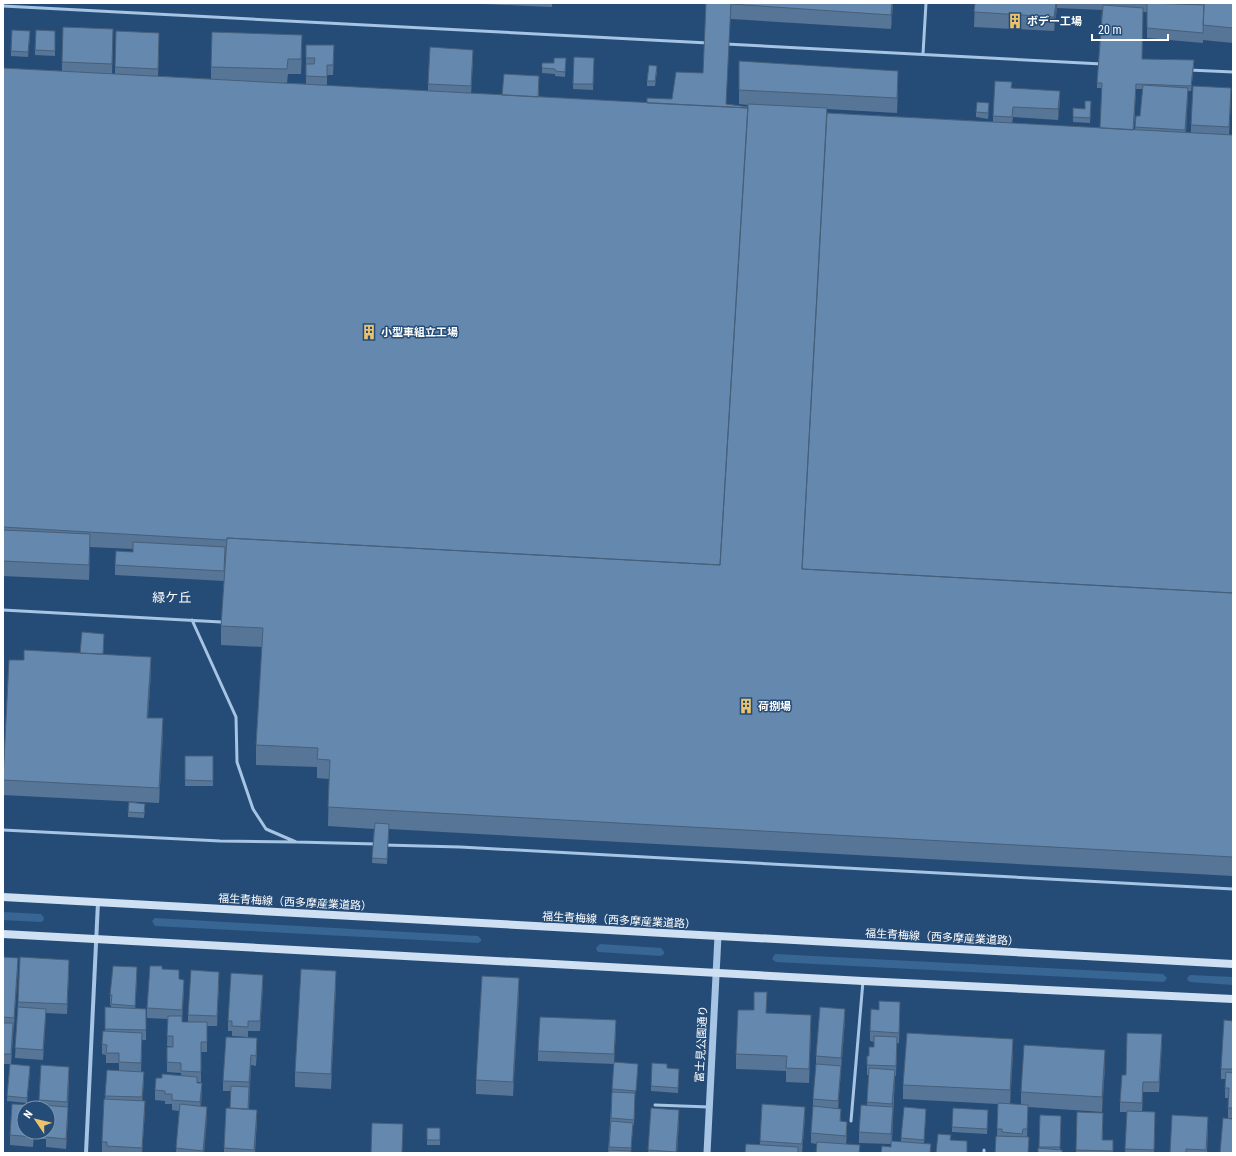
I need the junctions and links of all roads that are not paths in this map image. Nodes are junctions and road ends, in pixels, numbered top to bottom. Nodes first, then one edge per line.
1 (926, 3) edge
2 (3, 6) edge
3 (709, 43) edge
4 (725, 44) edge
5 (923, 54) junction
6 (1106, 65) edge
7 (1185, 69) edge
8 (1233, 72) edge
9 (3, 610) edge
10 (192, 620) junction
11 (221, 622) edge
12 (3, 830) edge
13 (296, 842) junction
14 (1233, 889) edge
15 (3, 897) edge
16 (98, 902) junction
17 (3, 934) edge
18 (718, 936) junction
19 (97, 938) junction
20 (1233, 964) edge
21 (716, 972) junction
22 (863, 981) junction
23 (1233, 1000) edge
24 (655, 1105) dead end
25 (709, 1107) junction
26 (851, 1121) dead end
27 (86, 1153) edge
28 (707, 1153) edge

1 - 5 lane
2 - 3 lane
4 - 5 lane
5 - 6 lane
7 - 8 lane
9 - 10 lane
10 - 11 lane
10 - 13 lane
12 - 13 lane
13 - 14 lane
15 - 16 main road, 福生青梅線（西多摩産業道路）
16 - 18 main road, 福生青梅線（西多摩産業道路）
16 - 19 street
17 - 19 main road
18 - 20 main road, 福生青梅線（西多摩産業道路）
18 - 21 street, 富士見公園通り
19 - 21 main road
19 - 27 street
21 - 22 main road
21 - 25 street, 富士見公園通り
22 - 23 main road
22 - 26 lane
24 - 25 lane
25 - 28 street, 富士見公園通り

